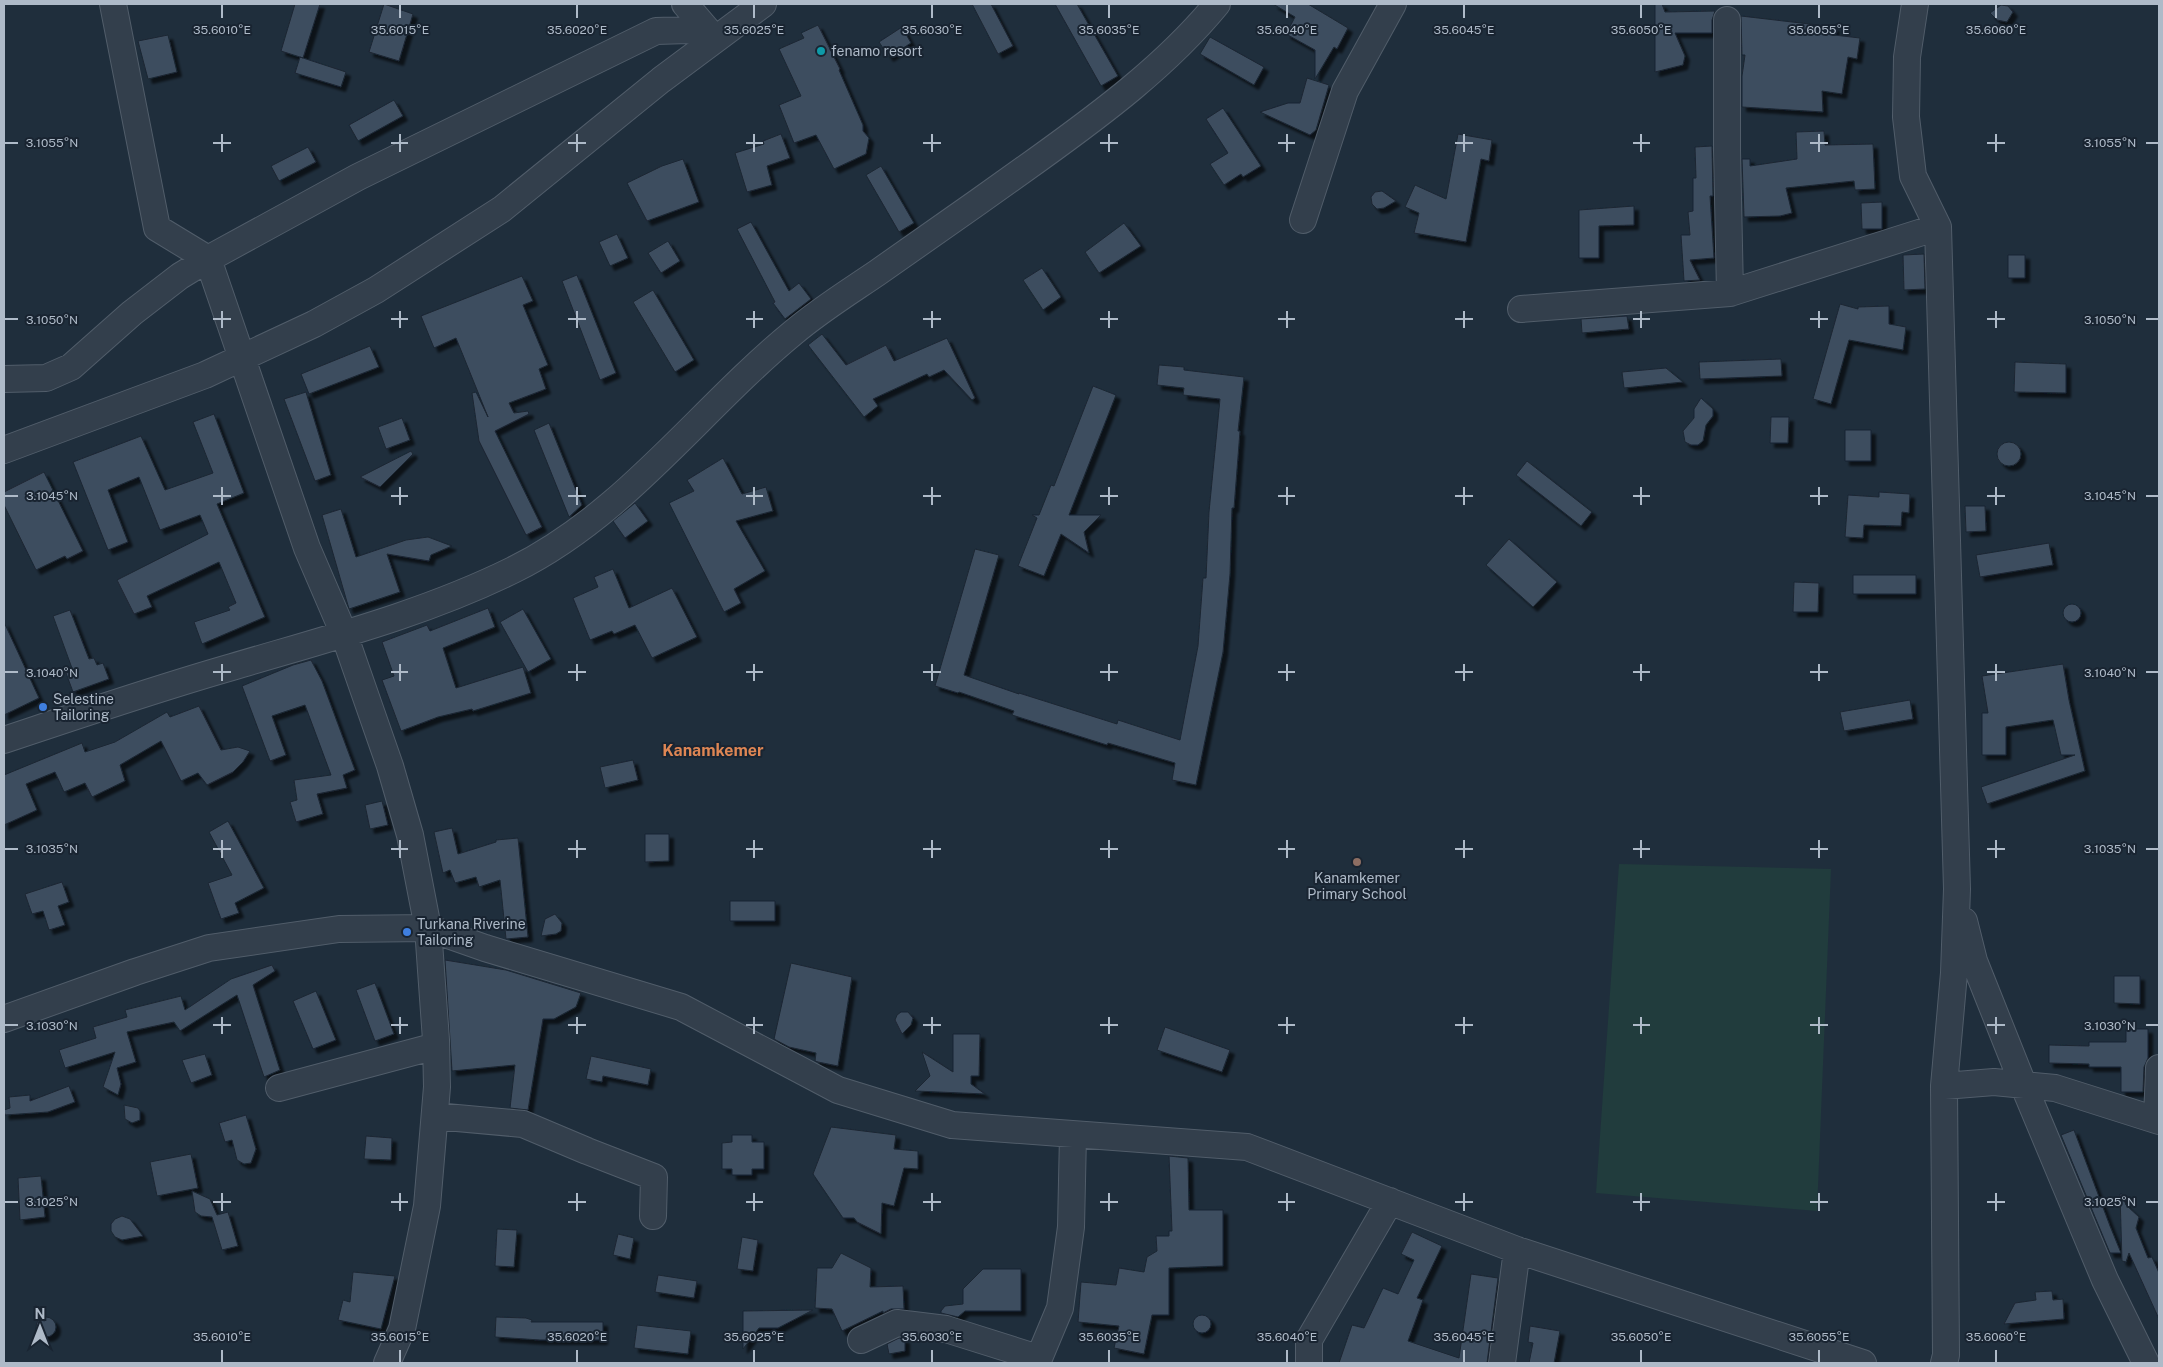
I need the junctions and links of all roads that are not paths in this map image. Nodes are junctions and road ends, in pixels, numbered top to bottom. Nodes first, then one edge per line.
1 (113, 4) edge
2 (685, 4) edge
3 (763, 4) edge
4 (1217, 4) edge
5 (1393, 4) edge
6 (1915, 4) edge
7 (1727, 20) dead end
8 (715, 39) junction
9 (1303, 220) dead end
10 (1938, 226) junction
11 (208, 259) junction
12 (1730, 293) junction
13 (1521, 310) dead end
14 (242, 358) junction
15 (4, 379) edge
16 (4, 450) edge
17 (344, 634) junction
18 (4, 740) edge
19 (1956, 889) junction
20 (428, 928) junction
21 (4, 1019) edge
22 (436, 1046) junction
23 (2159, 1068) edge
24 (2023, 1084) junction
25 (1944, 1086) junction
26 (279, 1088) dead end
27 (435, 1116) junction
28 (2158, 1120) edge
29 (1073, 1135) junction
30 (1390, 1201) junction
31 (653, 1216) dead end
32 (1516, 1250) junction
33 (861, 1340) dead end
34 (1038, 1361) edge
35 (387, 1363) edge
36 (1309, 1363) edge
37 (1502, 1363) edge
38 (1863, 1363) edge
39 (1944, 1363) edge
40 (2146, 1363) edge

1 - 11 street
2 - 8 street
3 - 8 street
4 - 17 street
5 - 9 street
6 - 10 street
7 - 12 street
8 - 11 street
8 - 14 street
10 - 12 street
10 - 19 street
11 - 14 street
11 - 15 street
12 - 13 street
14 - 16 street
14 - 17 street
17 - 18 street
17 - 20 street
19 - 24 street
19 - 25 street
20 - 21 street
20 - 22 street
20 - 29 street
22 - 26 street
22 - 27 street
23 - 28 street
24 - 25 street
24 - 28 street
24 - 40 street
25 - 39 street
27 - 31 street
27 - 35 street
29 - 30 street
29 - 34 street
30 - 32 street
30 - 36 street
32 - 37 street
32 - 38 street
33 - 34 street

